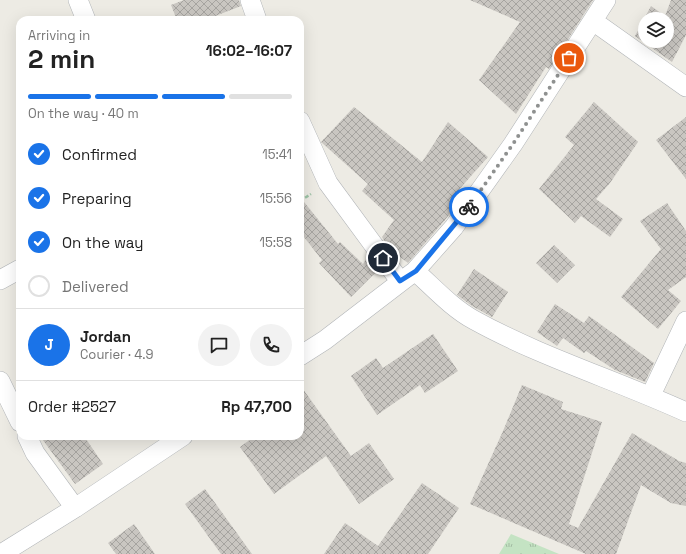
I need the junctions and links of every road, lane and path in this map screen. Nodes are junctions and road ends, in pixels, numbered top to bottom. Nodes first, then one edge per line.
1 (78, 0) edge
2 (250, 0) edge
3 (606, 0) edge
4 (84, 16) edge
5 (256, 16) edge
6 (593, 21) junction
7 (686, 87) edge
8 (304, 130) edge
9 (16, 271) edge
10 (408, 276) junction
11 (0, 280) edge
12 (686, 321) edge
13 (304, 353) edge
14 (0, 381) edge
15 (651, 396) junction
16 (686, 412) edge
17 (16, 414) edge
18 (29, 440) edge
19 (177, 440) edge
20 (74, 508) junction
21 (1, 554) edge

1 - 4 street
2 - 5 street
3 - 6 street
6 - 7 street
6 - 10 street
8 - 10 street
9 - 11 street
10 - 13 street
10 - 15 street
12 - 15 street
14 - 17 street
15 - 16 street
18 - 20 street
19 - 20 street
20 - 21 street

